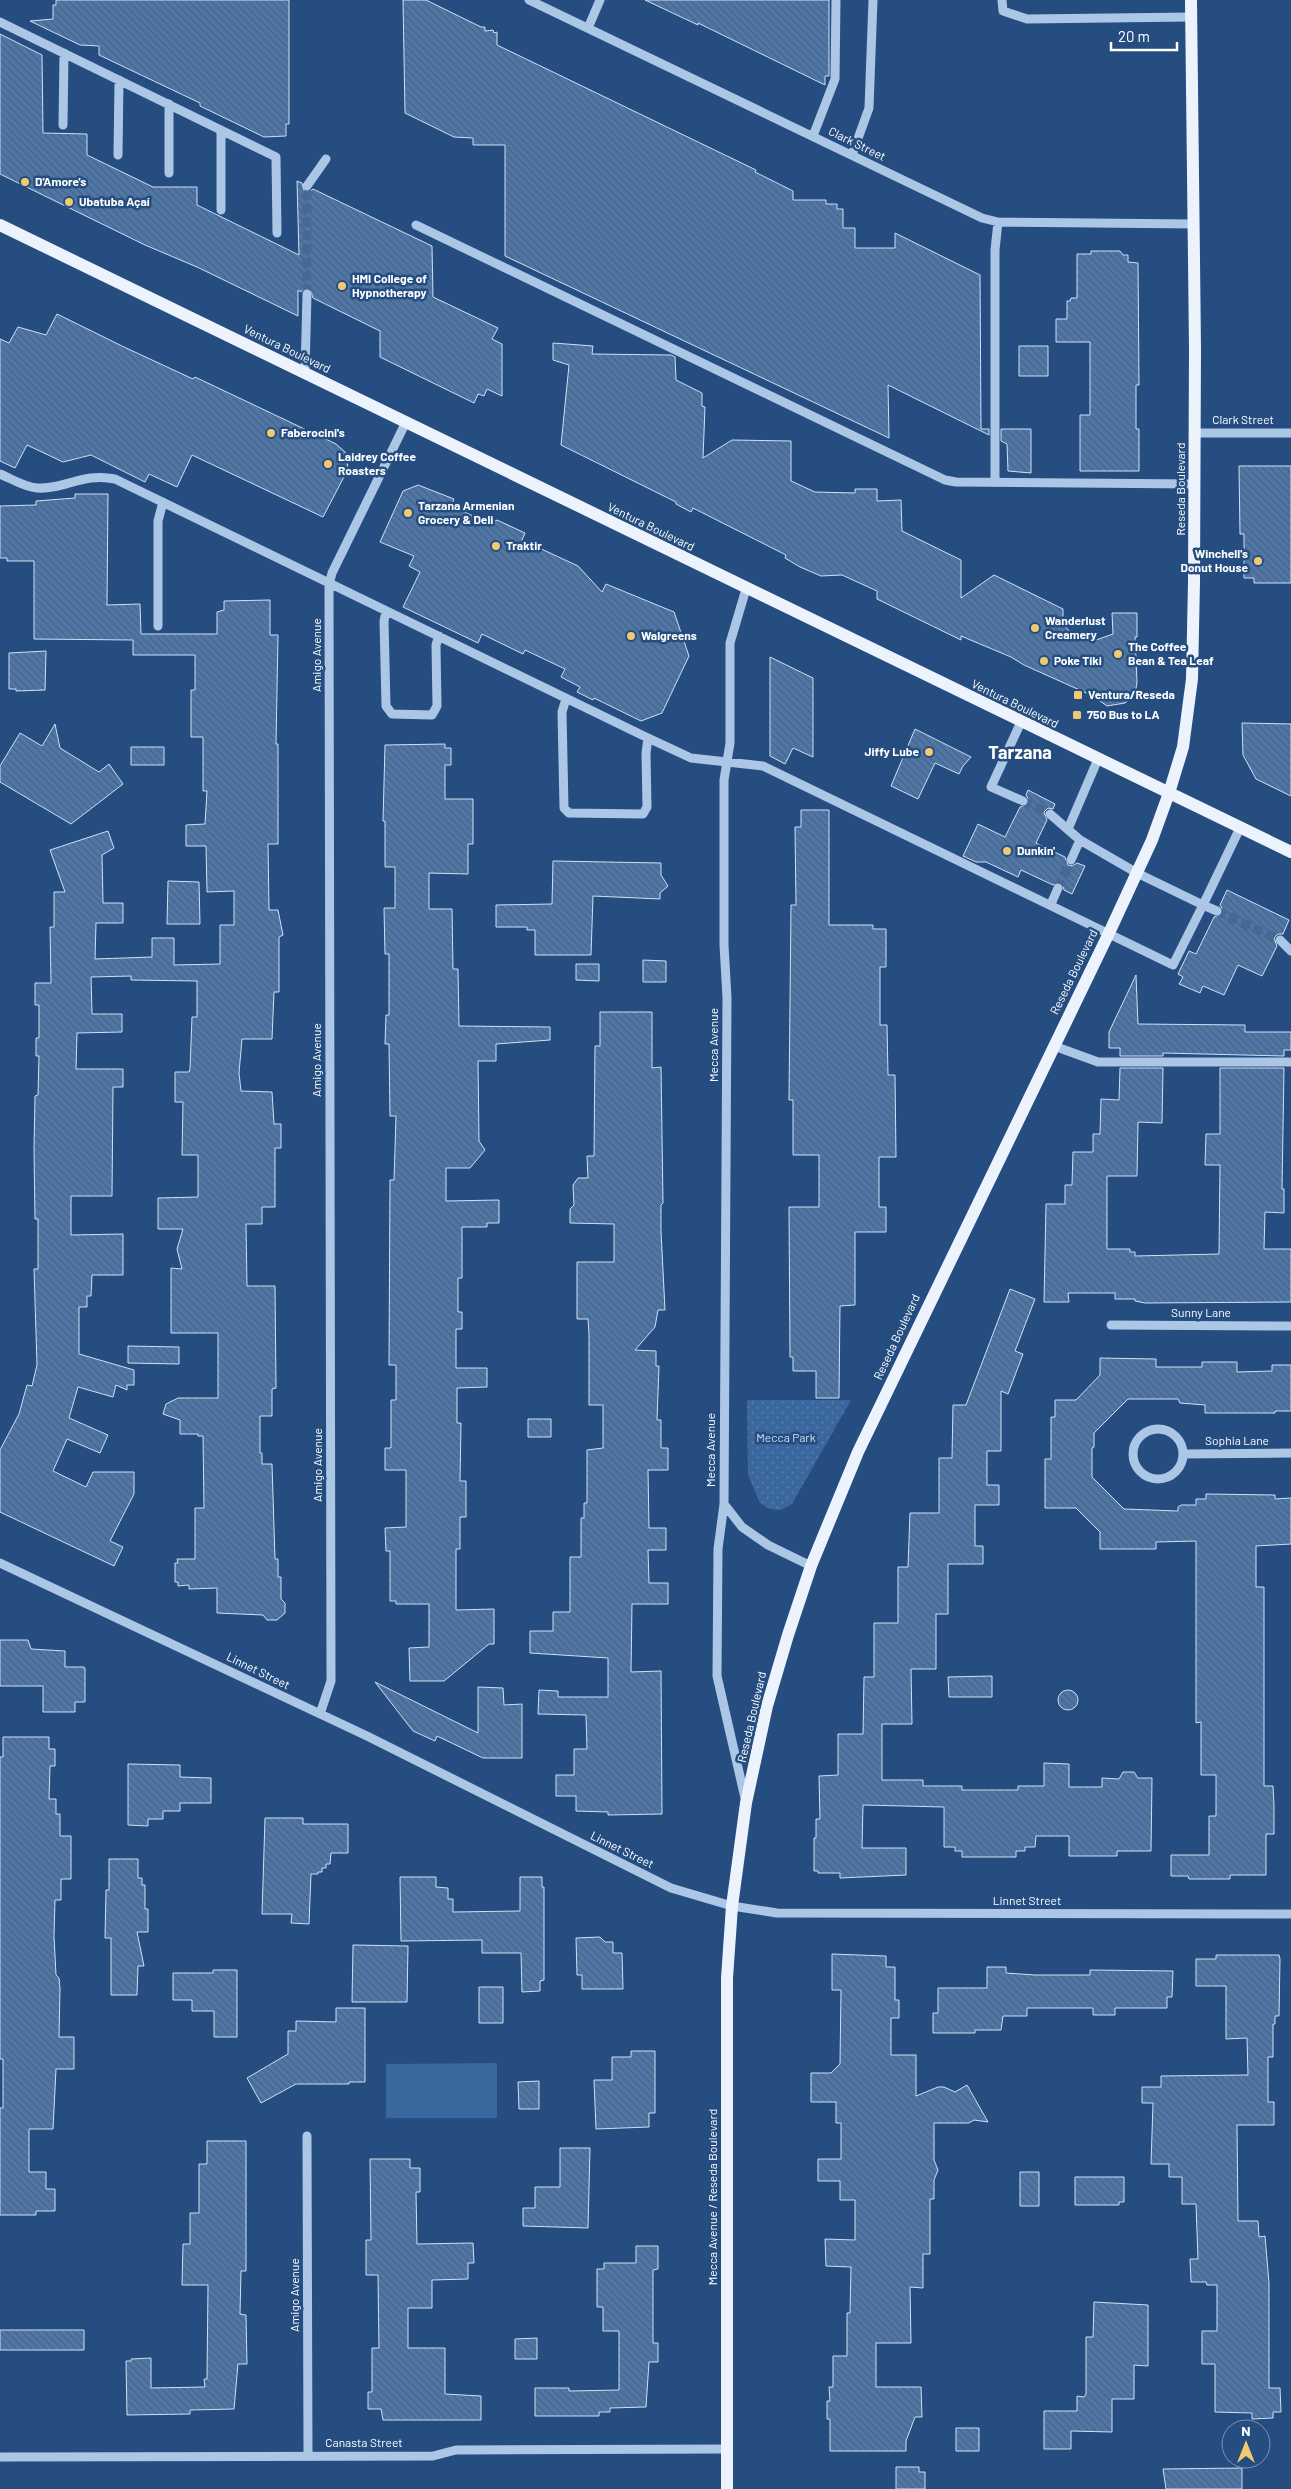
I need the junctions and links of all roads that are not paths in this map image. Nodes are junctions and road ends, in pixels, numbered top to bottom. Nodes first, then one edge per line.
1 (529, 0) edge
2 (600, 0) edge
3 (836, 0) edge
4 (873, 0) edge
5 (1002, 0) edge
6 (1191, 0) edge
7 (1191, 17) junction
8 (0, 22) edge
9 (588, 28) junction
10 (64, 53) junction
11 (119, 80) junction
12 (169, 104) junction
13 (63, 125) dead end
14 (221, 130) junction
15 (812, 136) junction
16 (118, 155) dead end
17 (852, 155) junction
18 (326, 159) dead end
19 (169, 173) dead end
20 (307, 186) tunnel mouth
21 (221, 210) dead end
22 (998, 222) junction
23 (1194, 224) junction
24 (0, 225) edge
25 (416, 225) dead end
26 (277, 233) dead end
27 (307, 294) tunnel mouth
28 (305, 372) junction
29 (406, 422) junction
30 (1195, 433) junction
31 (1291, 433) edge
32 (0, 474) edge
33 (995, 482) junction
34 (1194, 484) junction
35 (163, 502) junction
36 (329, 585) junction
37 (746, 589) junction
38 (386, 612) junction
39 (158, 626) dead end
40 (439, 636) junction
41 (566, 699) junction
42 (1021, 722) junction
43 (648, 738) junction
44 (1098, 759) junction
45 (726, 762) junction
46 (1169, 793) junction
47 (1023, 801) tunnel mouth
48 (1050, 814) tunnel mouth
49 (1240, 828) junction
50 (1068, 830) junction
51 (1080, 840) junction
52 (1291, 852) edge
53 (1071, 860) tunnel mouth
54 (1137, 873) junction
55 (1058, 888) tunnel mouth
56 (1051, 904) junction
57 (1204, 905) junction
58 (1217, 911) tunnel mouth
59 (1109, 933) junction
60 (1280, 940) tunnel mouth
61 (1291, 951) edge
62 (1054, 1046) junction
63 (1291, 1062) edge
64 (1111, 1325) dead end
65 (1291, 1326) edge
66 (1289, 1453) edge
67 (1183, 1454) junction
68 (724, 1504) junction
69 (0, 1563) edge
70 (811, 1566) junction
71 (320, 1714) junction
72 (746, 1803) junction
73 (732, 1906) junction
74 (1291, 1914) edge
75 (307, 2136) dead end
76 (727, 2449) junction
77 (308, 2455) junction
78 (0, 2457) edge
79 (727, 2489) edge

1 - 9 street, Clark Street
2 - 9 street
3 - 15 street
4 - 17 street
5 - 7 street
6 - 7 main road, Reseda Boulevard
7 - 23 main road, Reseda Boulevard
8 - 10 street
9 - 15 street, Clark Street
10 - 11 street
10 - 13 street
11 - 12 street
11 - 16 street
12 - 14 street
12 - 19 street
14 - 21 street
14 - 26 street
15 - 17 street, Clark Street
17 - 22 street, Clark Street
18 - 20 street
22 - 23 street, Clark Street
22 - 33 street
23 - 30 main road, Reseda Boulevard
24 - 28 main road, Ventura Boulevard
25 - 33 street
27 - 28 street
28 - 29 main road, Ventura Boulevard
29 - 36 street, Amigo Avenue
29 - 37 main road, Ventura Boulevard
30 - 31 street, Clark Street
30 - 34 main road, Reseda Boulevard
32 - 35 street
33 - 34 street
34 - 46 main road, Reseda Boulevard
35 - 36 street
35 - 39 street
36 - 38 street
36 - 71 street, Amigo Avenue
37 - 42 main road, Ventura Boulevard
37 - 45 street, Mecca Avenue
38 - 40 street
38 - 40 street
40 - 41 street
41 - 43 street
41 - 43 street
42 - 44 main road, Ventura Boulevard
42 - 47 street
43 - 45 street
44 - 46 main road, Ventura Boulevard
44 - 50 street
45 - 56 street
45 - 68 street, Mecca Avenue
46 - 49 main road, Ventura Boulevard
46 - 54 main road, Reseda Boulevard
48 - 50 street
49 - 52 main road, Ventura Boulevard
49 - 57 street
50 - 51 street
51 - 53 street
51 - 54 street
54 - 57 street
54 - 59 main road, Reseda Boulevard
55 - 56 street
56 - 59 street
57 - 58 street
57 - 59 street
59 - 62 main road, Reseda Boulevard
60 - 61 street
62 - 63 street
62 - 70 main road, Reseda Boulevard
64 - 65 street, Sunny Lane
66 - 67 street, Sophia Lane
67 - 67 street
68 - 70 street, Mecca Avenue
68 - 72 street, Mecca Avenue
69 - 71 street, Linnet Street
70 - 72 main road, Reseda Boulevard
71 - 73 street, Linnet Street
72 - 73 main road, Reseda Boulevard
73 - 74 street, Linnet Street
73 - 76 main road, Mecca Avenue / Reseda Boulevard
75 - 77 street, Amigo Avenue
76 - 77 street, Canasta Street
76 - 79 main road, Mecca Avenue / Reseda Boulevard
77 - 78 street, Canasta Street

